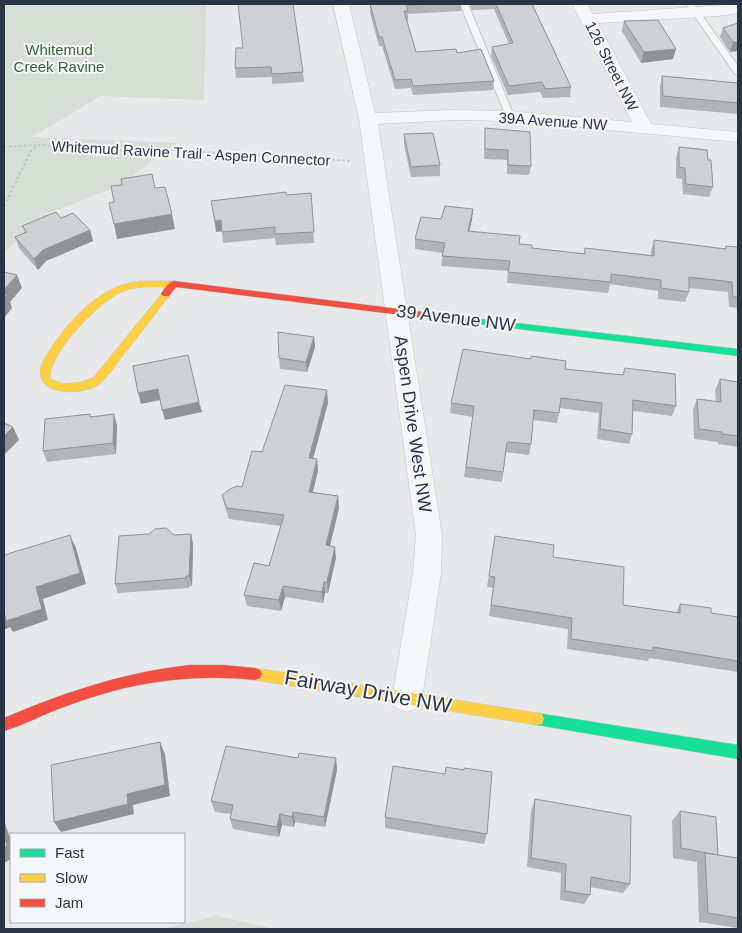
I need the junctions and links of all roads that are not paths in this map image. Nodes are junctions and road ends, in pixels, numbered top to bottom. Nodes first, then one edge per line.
1 (341, 4) edge
2 (464, 4) edge
3 (580, 4) edge
4 (694, 8) edge
5 (738, 8) edge
6 (588, 19) junction
7 (738, 70) edge
8 (510, 116) junction
9 (368, 119) junction
10 (644, 128) junction
11 (738, 137) edge
12 (174, 284) junction
13 (397, 311) junction
14 (738, 353) edge
15 (407, 698) junction
16 (4, 725) edge
17 (738, 752) edge

1 - 9 street, Aspen Drive West NW
2 - 8 lane
3 - 6 street, 126 Street NW
4 - 5 street
4 - 6 street
4 - 7 lane
6 - 10 street, 126 Street NW
8 - 9 street, 39A Avenue NW
8 - 10 street, 39A Avenue NW
9 - 13 street, Aspen Drive West NW
10 - 11 street, 39A Avenue NW
12 - 12 street, 39 Avenue NW
12 - 13 street, 39 Avenue NW
13 - 14 street, 39 Avenue NW
13 - 15 street, Aspen Drive West NW
15 - 16 street, Fairway Drive NW
15 - 17 street, Fairway Drive NW

